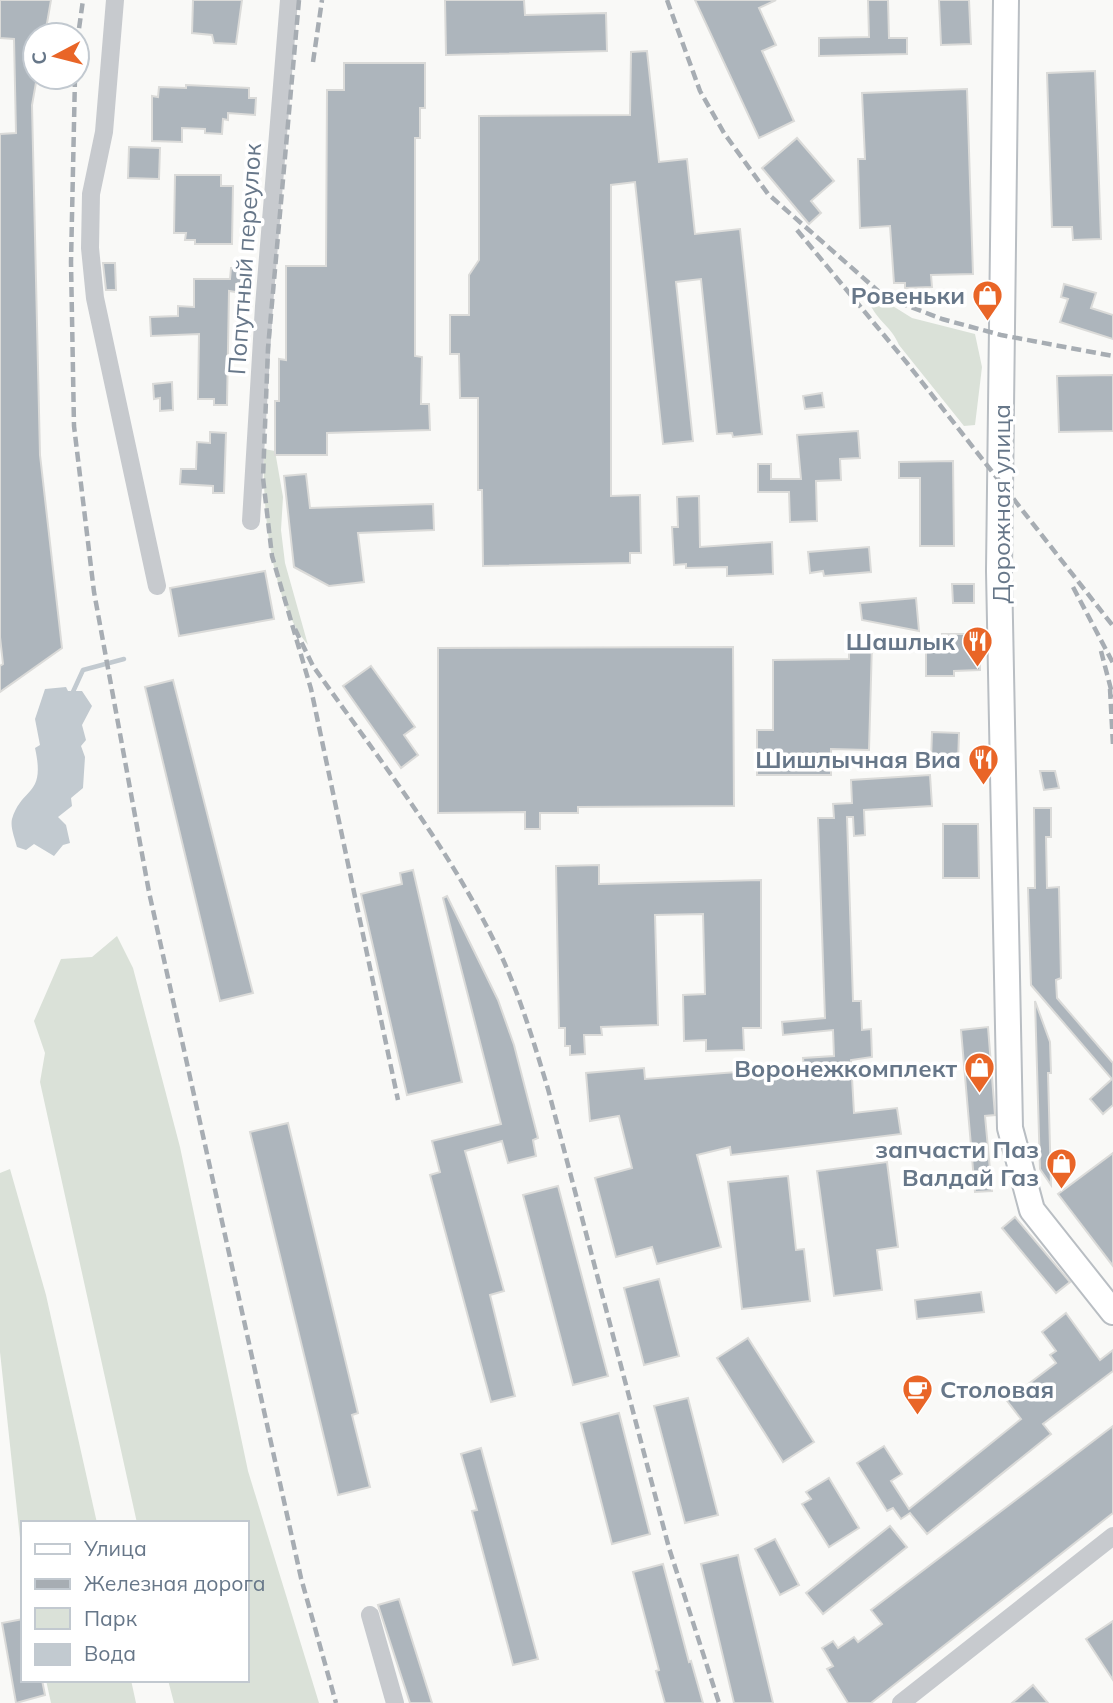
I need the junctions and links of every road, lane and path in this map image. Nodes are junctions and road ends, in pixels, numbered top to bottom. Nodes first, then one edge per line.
1 (115, 0) edge
2 (289, 0) edge
3 (1006, 0) edge
4 (251, 521) dead end
5 (157, 586) dead end
6 (1113, 1312) edge
7 (1113, 1536) edge
8 (370, 1615) dead end
9 (395, 1703) edge
10 (901, 1703) edge

1 - 5 street
2 - 4 street, Попутный переулок
3 - 6 street, Дорожная улица
7 - 10 street
8 - 9 street

